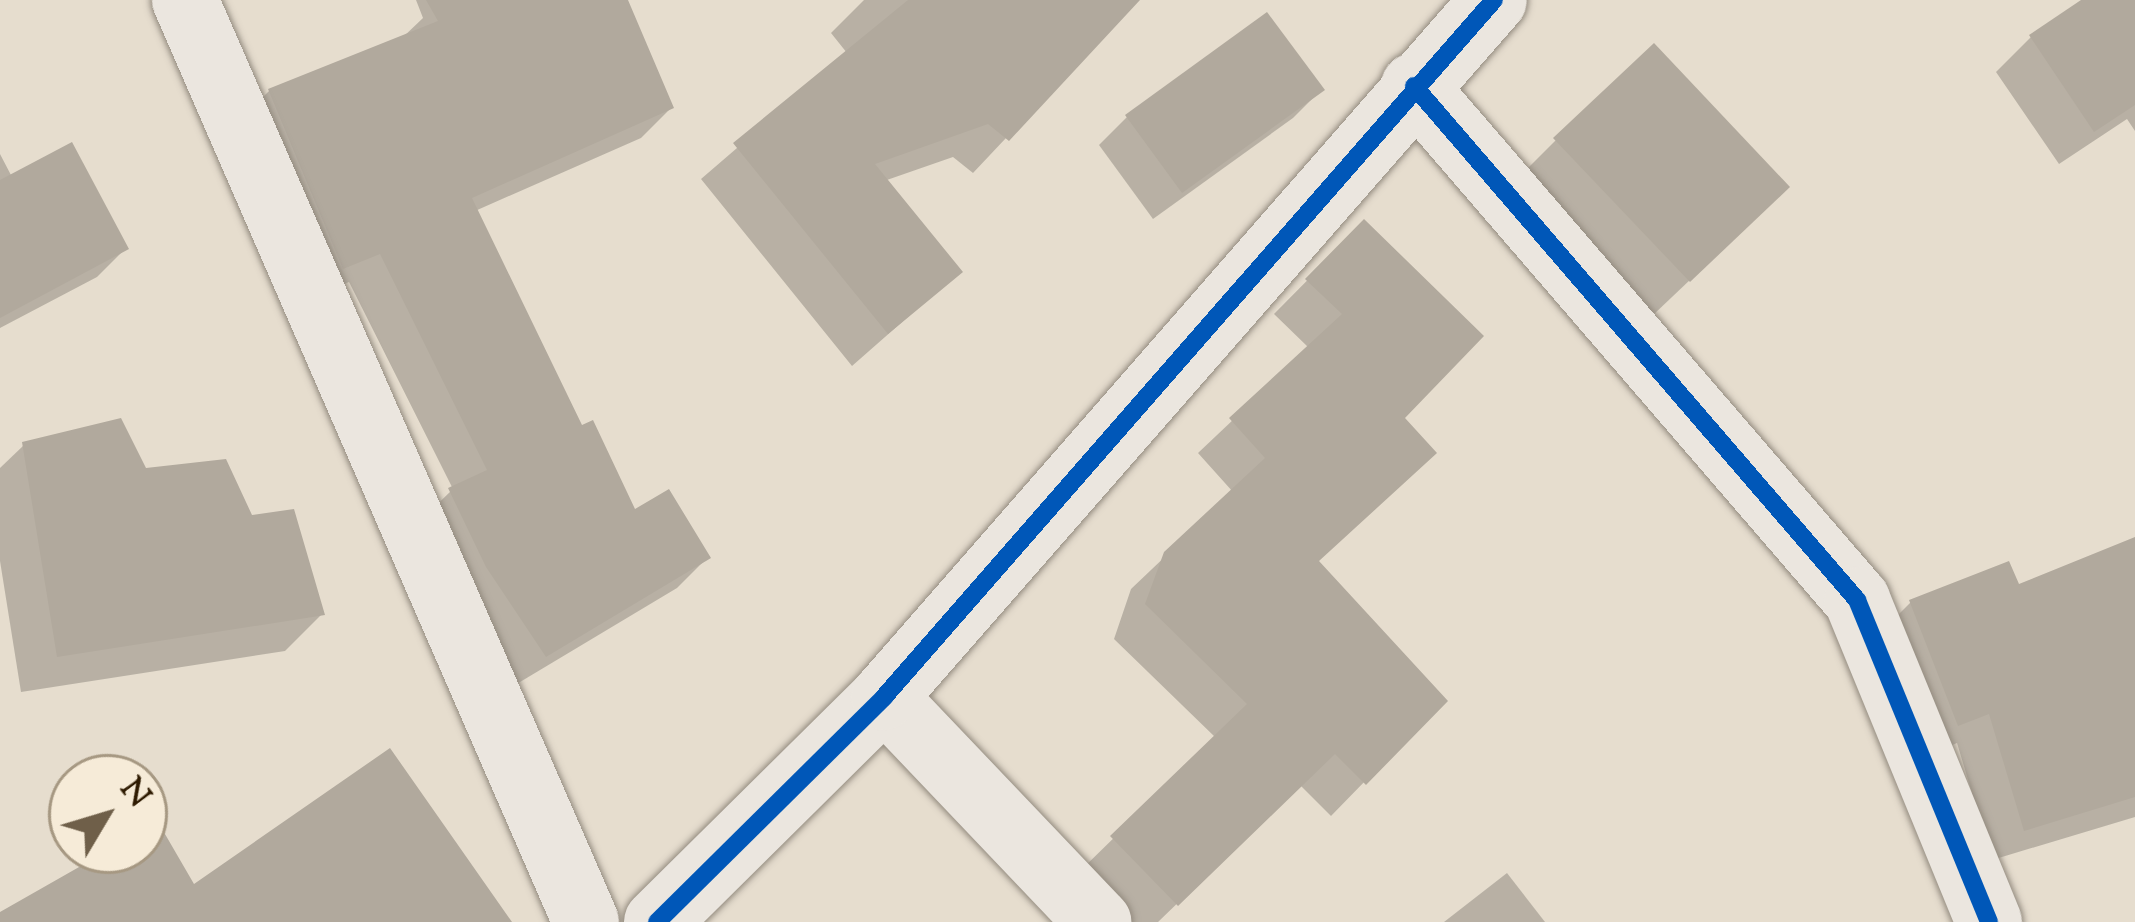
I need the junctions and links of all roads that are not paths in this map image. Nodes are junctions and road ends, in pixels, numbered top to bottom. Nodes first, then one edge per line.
1 (185, 0) edge
2 (1494, 0) edge
3 (1414, 86) junction
4 (884, 697) junction
5 (586, 922) edge
6 (657, 922) edge
7 (1097, 922) edge
8 (1990, 922) edge

1 - 5 street
2 - 3 street
3 - 4 street
3 - 8 street
4 - 6 street
4 - 7 street

